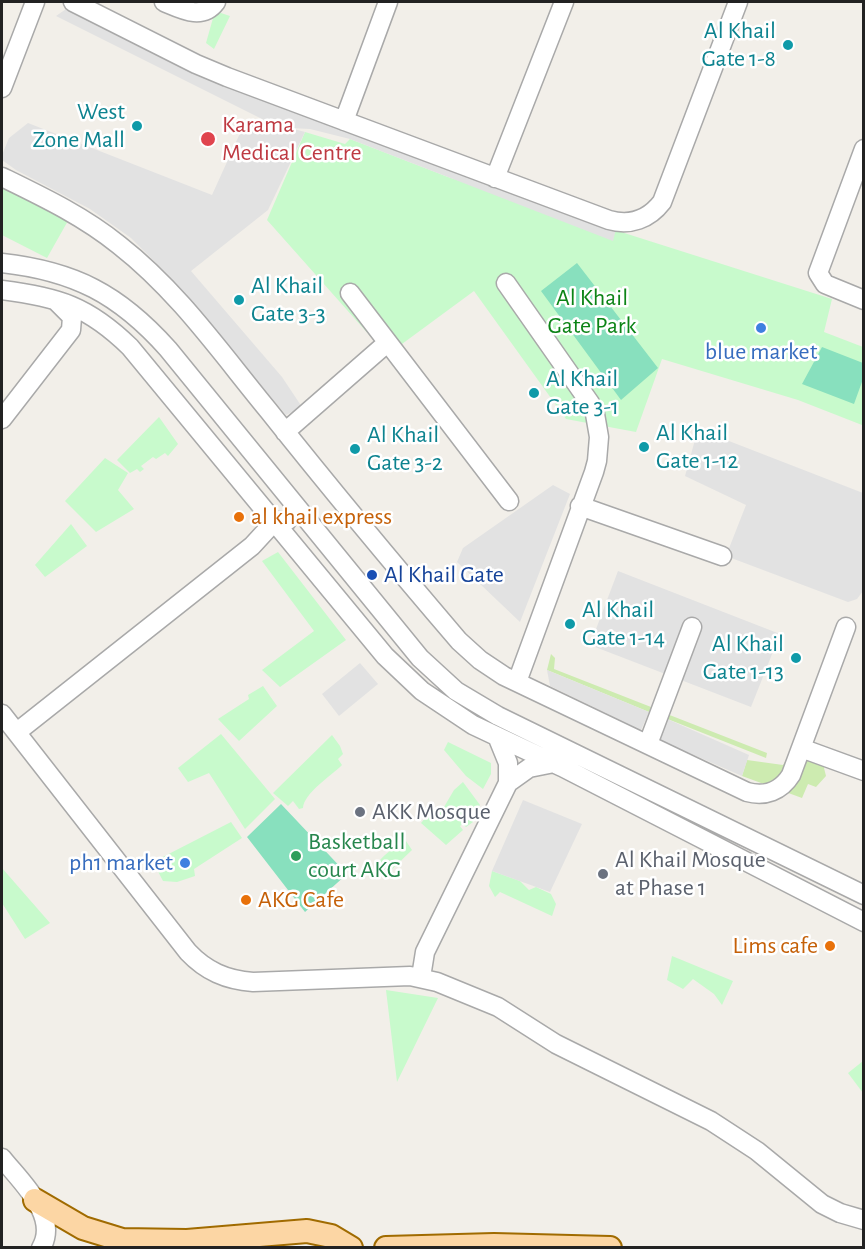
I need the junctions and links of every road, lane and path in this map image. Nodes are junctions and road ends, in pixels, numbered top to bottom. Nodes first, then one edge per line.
1 (35, 2) edge
2 (73, 2) edge
3 (164, 2) edge
4 (216, 2) edge
5 (388, 2) edge
6 (564, 2) edge
7 (738, 2) edge
8 (2, 88) edge
9 (344, 121) junction
10 (864, 149) edge
11 (2, 177) edge
12 (495, 178) junction
13 (2, 263) edge
14 (506, 283) dead end
15 (2, 290) edge
16 (350, 293) dead end
17 (53, 298) junction
18 (864, 300) edge
19 (111, 328) junction
20 (66, 339) junction
21 (387, 343) junction
22 (2, 419) edge
23 (285, 432) junction
24 (509, 501) dead end
25 (580, 506) junction
26 (275, 521) junction
27 (288, 539) junction
28 (252, 546) junction
29 (722, 556) dead end
30 (338, 559) junction
31 (692, 627) dead end
32 (846, 627) dead end
33 (517, 682) junction
34 (2, 714) edge
35 (16, 732) junction
36 (497, 736) junction
37 (648, 744) junction
38 (801, 748) junction
39 (554, 763) junction
40 (864, 771) edge
41 (508, 783) junction
42 (864, 895) edge
43 (862, 920) edge
44 (421, 977) junction
45 (2, 1158) edge
46 (35, 1200) junction
47 (864, 1220) edge
48 (41, 1248) edge
49 (351, 1248) edge
50 (386, 1248) edge
51 (610, 1248) edge

1 - 8 street
2 - 9 street
3 - 4 street
5 - 9 street
6 - 12 street
7 - 12 street
9 - 12 street
10 - 18 street
11 - 23 street
13 - 30 street
14 - 25 street
15 - 17 street
16 - 21 street
17 - 19 street
17 - 20 street
19 - 20 street
19 - 26 street
20 - 22 street
21 - 23 street
21 - 24 street
23 - 33 street
25 - 29 street
25 - 33 street
26 - 27 street
26 - 28 street
26 - 30 street
27 - 28 street
27 - 36 street
28 - 35 street
30 - 42 street
31 - 37 street
32 - 38 street
33 - 37 street
34 - 35 street
35 - 44 street
36 - 39 street
36 - 41 street
37 - 38 street
38 - 40 street
39 - 41 street
39 - 43 street
41 - 44 street
44 - 47 street
45 - 46 street
46 - 48 street
46 - 49 main road
50 - 51 main road

